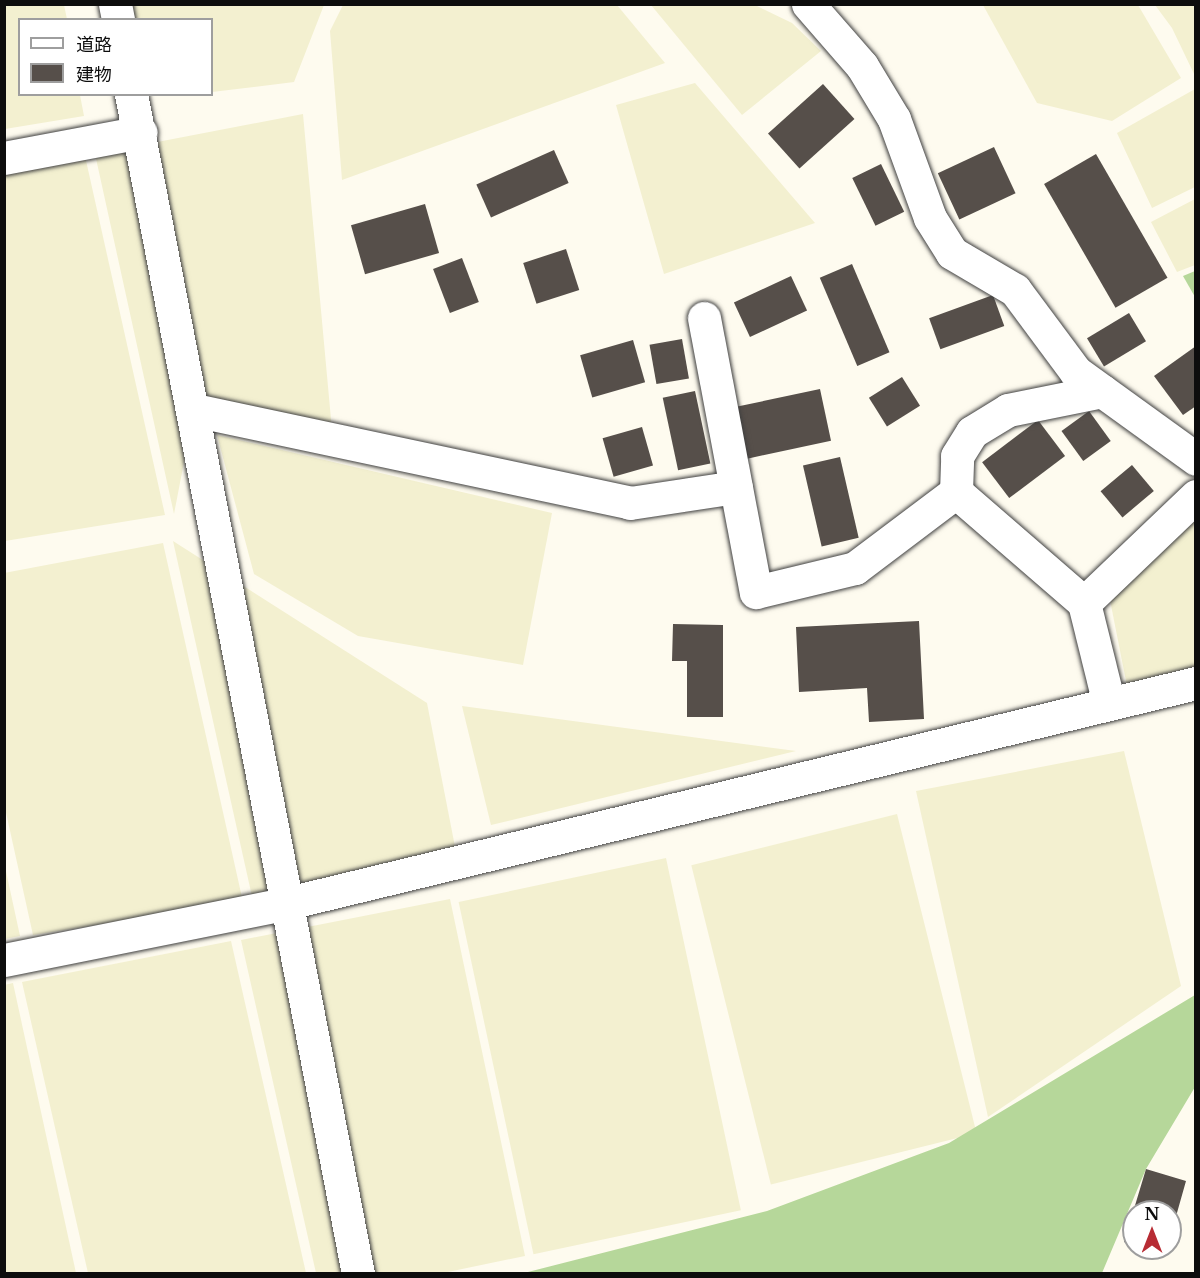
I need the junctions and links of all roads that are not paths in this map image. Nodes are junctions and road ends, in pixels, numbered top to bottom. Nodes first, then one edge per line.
1 (808, 4) edge
2 (132, 96) edge
3 (141, 132) junction
4 (4, 158) edge
5 (704, 318) dead end
6 (1102, 392) junction
7 (194, 410) junction
8 (1196, 459) edge
9 (735, 487) junction
10 (956, 492) junction
11 (1196, 496) edge
12 (1084, 603) junction
13 (1196, 683) edge
14 (1109, 704) junction
15 (288, 903) junction
16 (4, 960) edge
17 (358, 1274) edge

1 - 6 street
2 - 3 street
3 - 4 street
3 - 7 street
5 - 9 street
6 - 8 street
6 - 10 street
7 - 9 street
7 - 15 street
9 - 10 street
10 - 12 street
11 - 12 street
12 - 14 street
13 - 14 street
14 - 15 street
15 - 16 street
15 - 17 street

